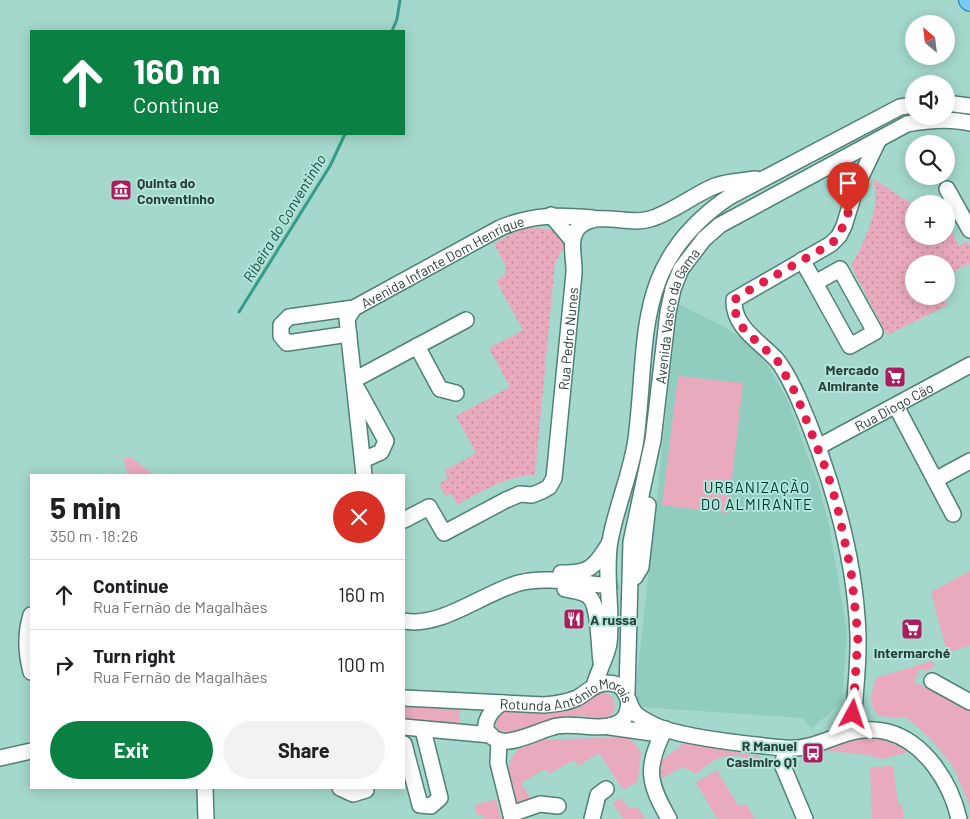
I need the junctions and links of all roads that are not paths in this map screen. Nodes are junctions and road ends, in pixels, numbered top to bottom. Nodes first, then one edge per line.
1 (955, 104) edge
2 (970, 106) edge
3 (905, 107) edge
4 (970, 123) edge
5 (879, 139) junction
6 (828, 166) junction
7 (778, 172) junction
8 (856, 187) junction
9 (946, 189) dead end
10 (551, 215) junction
11 (593, 218) junction
12 (970, 230) edge
13 (572, 240) junction
14 (802, 260) junction
15 (815, 283) junction
16 (354, 308) junction
17 (466, 320) dead end
18 (349, 334) junction
19 (417, 346) junction
20 (970, 365) edge
21 (354, 382) junction
22 (456, 393) dead end
23 (896, 406) junction
24 (818, 447) junction
25 (363, 460) junction
26 (970, 461) edge
27 (647, 469) junction
28 (364, 474) edge
29 (935, 480) junction
30 (953, 514) dead end
31 (405, 519) edge
32 (610, 542) junction
33 (635, 577) dead end
34 (603, 585) tunnel mouth
35 (485, 596) junction
36 (30, 620) edge
37 (405, 621) edge
38 (601, 662) junction
39 (30, 668) edge
40 (932, 682) dead end
41 (594, 686) junction
42 (628, 696) junction
43 (405, 698) edge
44 (970, 702) edge
45 (502, 703) junction
46 (405, 727) edge
47 (610, 727) junction
48 (665, 729) junction
49 (423, 730) junction
50 (853, 730) junction
51 (495, 738) junction
52 (405, 748) edge
53 (787, 749) junction
54 (30, 750) edge
55 (0, 758) edge
56 (205, 789) edge
57 (342, 789) edge
58 (366, 789) edge
59 (606, 789) dead end
60 (558, 806) dead end
61 (511, 816) edge
62 (206, 819) edge
63 (592, 819) edge
64 (669, 819) edge
65 (805, 819) edge
66 (959, 819) edge

1 - 2 street
3 - 7 street, Avenida Vasco da Gama
4 - 5 street, Avenida Vasco da Gama
5 - 6 street, Avenida Vasco da Gama
5 - 8 street
6 - 8 street
6 - 27 street, Avenida Vasco da Gama
7 - 11 street
7 - 32 street, Avenida Vasco da Gama
8 - 14 street
9 - 12 street
10 - 11 street, Avenida Infante Dom Henrique
10 - 13 street
10 - 16 street, Avenida Infante Dom Henrique
11 - 13 street
13 - 31 street, Rua Pedro Nunes
14 - 15 street
14 - 24 street
15 - 15 street
16 - 18 street, Avenida Infante Dom Henrique
16 - 18 street
17 - 19 street
18 - 21 street, Avenida Infante Dom Henrique
19 - 21 street
19 - 22 street
20 - 23 street, Rua Diogo Cão
21 - 25 street, Avenida Infante Dom Henrique
21 - 25 street
23 - 24 street, Rua Diogo Cão
23 - 29 street
24 - 50 street
25 - 28 street, Avenida Infante Dom Henrique
26 - 29 street
27 - 33 street
27 - 42 street, Avenida Vasco da Gama
29 - 30 street
32 - 35 street
32 - 38 street, Avenida Vasco da Gama
34 - 35 street
35 - 37 street
35 - 38 street
36 - 39 street
38 - 41 street, Avenida Vasco da Gama
40 - 44 street
41 - 42 street, Rotunda António Morais
41 - 45 street, Rotunda António Morais
42 - 47 street, Rotunda António Morais
42 - 48 street
43 - 45 street
45 - 51 street, Rotunda António Morais
46 - 49 street
47 - 48 street
47 - 51 street, Rotunda António Morais
48 - 53 street
48 - 64 street
49 - 51 street
49 - 52 street
50 - 53 street
50 - 66 street
51 - 61 street
53 - 65 street
54 - 55 street
56 - 62 street
57 - 58 street
59 - 63 street
60 - 61 street

